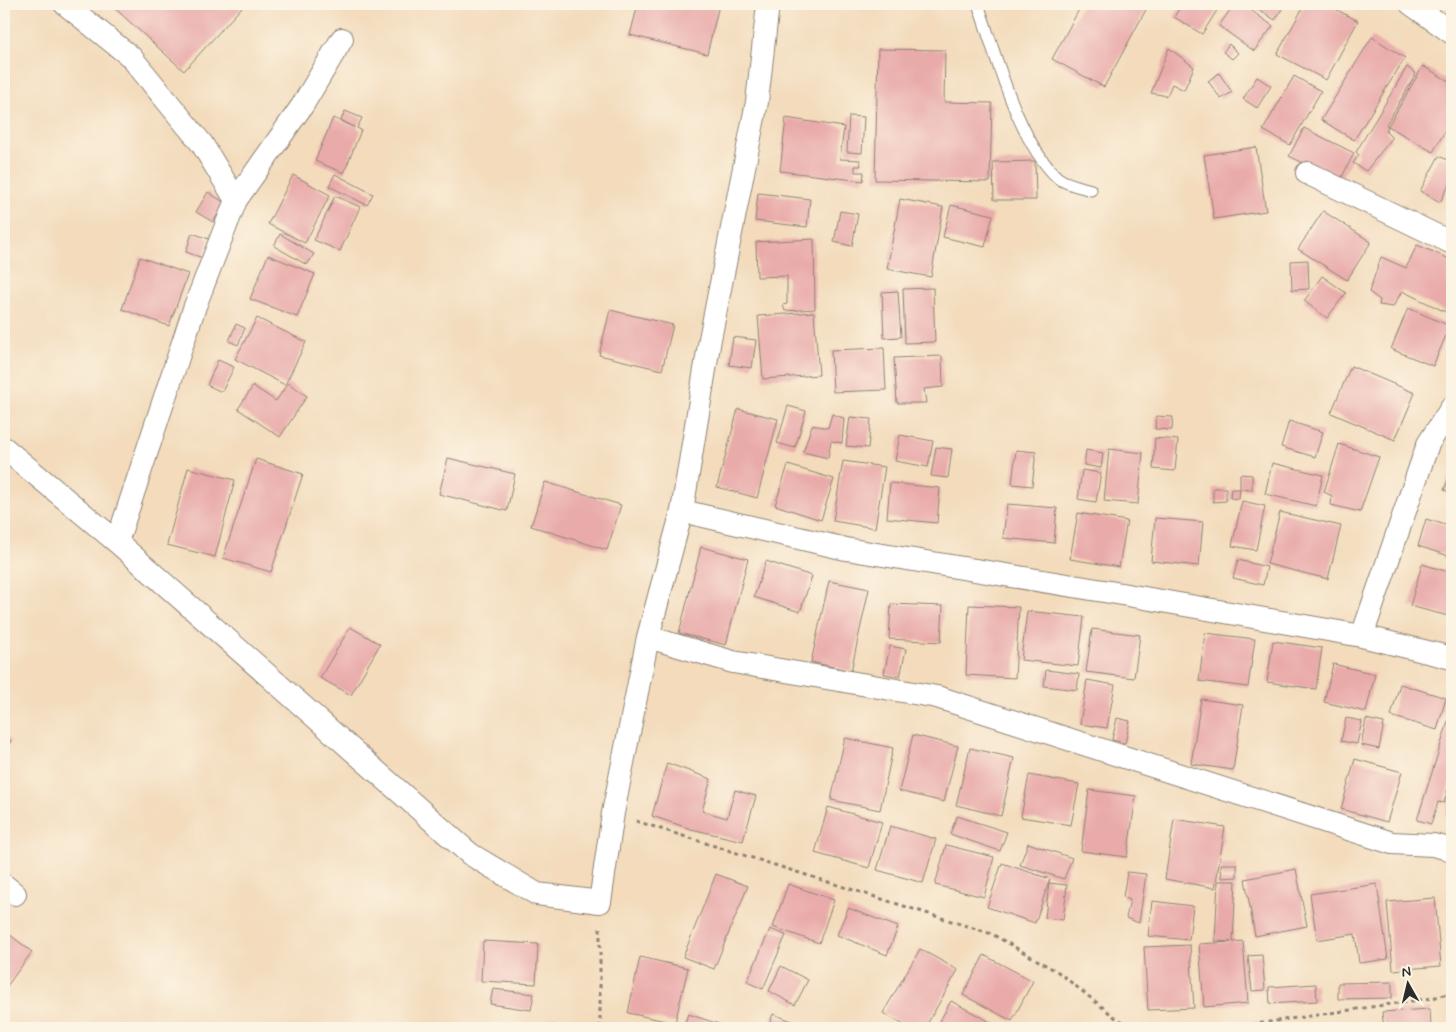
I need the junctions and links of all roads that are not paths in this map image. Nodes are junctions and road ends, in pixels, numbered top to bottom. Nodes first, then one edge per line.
1 (65, 4) edge
2 (768, 4) edge
3 (978, 4) edge
4 (1411, 4) edge
5 (1452, 33) edge
6 (342, 39) dead end
7 (1307, 173) dead end
8 (1091, 190) dead end
9 (236, 200) junction
10 (1452, 243) edge
11 (1452, 407) edge
12 (4, 448) edge
13 (682, 511) junction
14 (117, 542) junction
15 (1362, 636) junction
16 (648, 637) junction
17 (1452, 658) edge
18 (1452, 848) edge

1 - 9 street
2 - 13 street
3 - 8 lane
4 - 5 street
6 - 9 street
7 - 10 street
9 - 14 street
11 - 15 street
12 - 14 street
13 - 15 street
13 - 16 street
14 - 16 street
15 - 17 street
16 - 18 street

